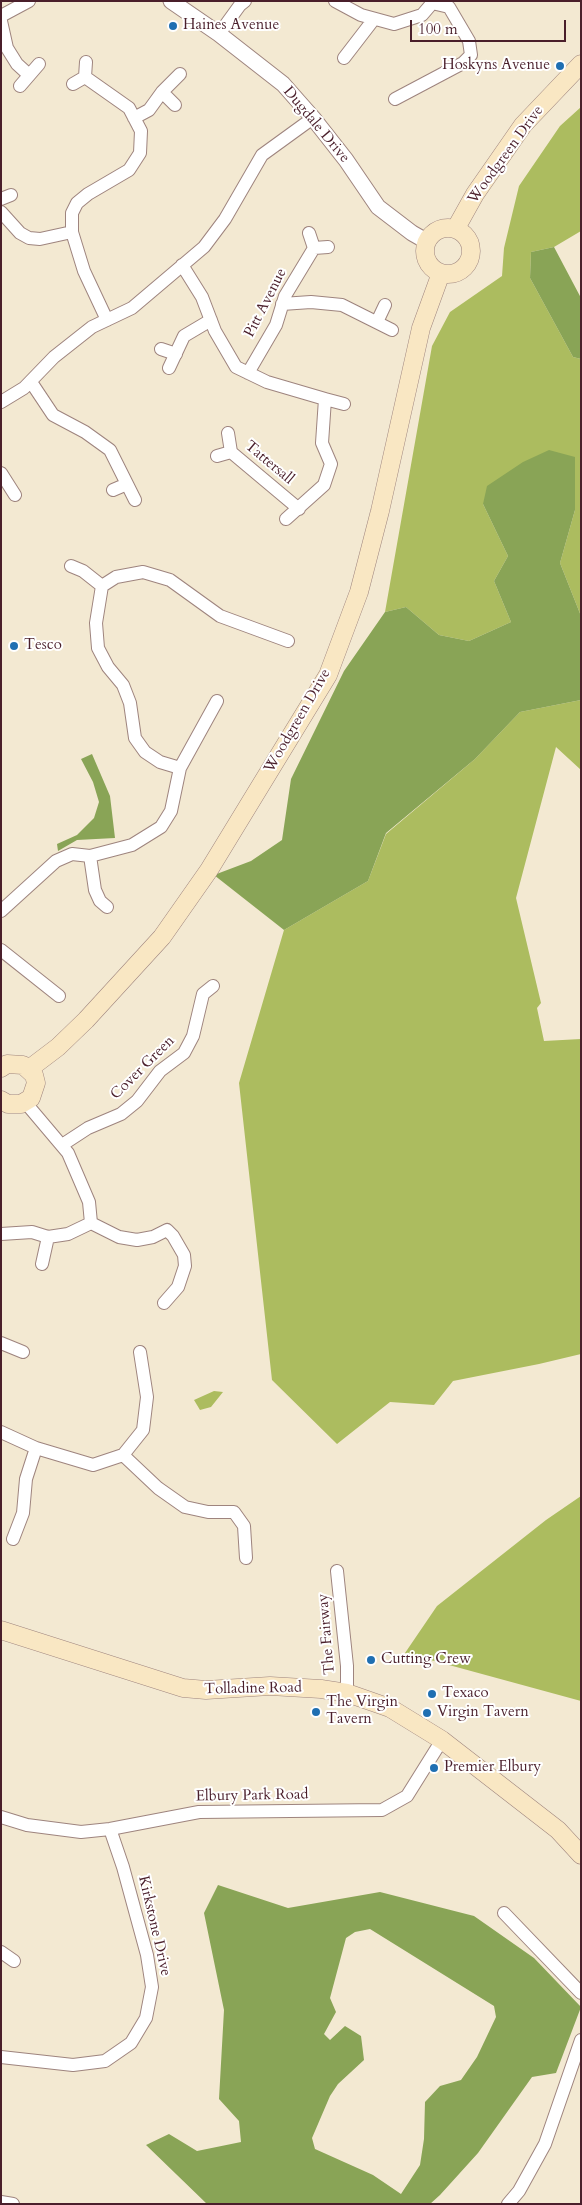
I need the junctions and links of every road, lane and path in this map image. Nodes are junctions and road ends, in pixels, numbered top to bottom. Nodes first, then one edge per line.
1 (29, 1) edge
2 (170, 1) edge
3 (245, 1) edge
4 (335, 1) edge
5 (433, 2) edge
6 (1, 16) edge
7 (374, 19) junction
8 (1, 21) edge
9 (219, 34) junction
10 (344, 58) dead end
11 (86, 62) dead end
12 (39, 64) dead end
13 (581, 64) edge
14 (29, 74) junction
15 (180, 74) dead end
16 (84, 77) junction
17 (73, 84) dead end
18 (20, 86) dead end
19 (162, 92) junction
20 (395, 99) dead end
21 (175, 105) dead end
22 (134, 118) junction
23 (313, 118) junction
24 (1, 212) edge
25 (456, 228) junction
26 (72, 232) junction
27 (309, 233) dead end
28 (426, 241) junction
29 (328, 247) dead end
30 (314, 248) junction
31 (182, 265) junction
32 (441, 273) junction
33 (282, 304) junction
34 (385, 305) dead end
35 (107, 320) junction
36 (211, 320) junction
37 (377, 322) junction
38 (392, 330) dead end
39 (161, 349) dead end
40 (176, 354) junction
41 (169, 368) dead end
42 (248, 373) junction
43 (31, 382) junction
44 (325, 399) junction
45 (1, 402) edge
46 (344, 404) dead end
47 (228, 433) dead end
48 (230, 452) junction
49 (217, 456) dead end
50 (3, 480) edge
51 (127, 484) junction
52 (112, 490) dead end
53 (15, 495) dead end
54 (135, 500) dead end
55 (299, 509) junction
56 (286, 518) dead end
57 (70, 566) dead end
58 (102, 586) junction
59 (288, 641) dead end
60 (217, 701) dead end
61 (180, 768) junction
62 (90, 856) junction
63 (107, 906) dead end
64 (1, 911) edge
65 (1, 950) edge
66 (213, 986) dead end
67 (59, 996) dead end
68 (1, 1068) edge
69 (29, 1069) junction
70 (1, 1100) edge
71 (28, 1101) junction
72 (62, 1145) junction
73 (91, 1223) junction
74 (1, 1234) edge
75 (48, 1237) junction
76 (42, 1264) dead end
77 (164, 1303) dead end
78 (1, 1343) edge
79 (23, 1352) dead end
80 (140, 1352) dead end
81 (1, 1432) edge
82 (36, 1448) junction
83 (124, 1455) junction
84 (13, 1539) dead end
85 (246, 1558) dead end
86 (337, 1572) dead end
87 (1, 1630) edge
88 (347, 1693) junction
89 (442, 1740) junction
90 (1, 1817) edge
91 (110, 1829) junction
92 (581, 1855) edge
93 (504, 1913) dead end
94 (581, 1993) edge
95 (581, 2040) edge
96 (1, 2057) edge
97 (1, 2202) edge
98 (14, 2204) edge
99 (508, 2204) edge

1 - 6 street
2 - 9 street, Dugdale Drive
3 - 9 street
4 - 7 street
5 - 7 street
5 - 20 street
7 - 10 street
8 - 14 street
9 - 23 street, Dugdale Drive
11 - 16 street
12 - 14 street
13 - 25 main road, Woodgreen Drive
14 - 18 street
15 - 19 street
16 - 17 street
16 - 22 street
19 - 21 street
19 - 22 street
22 - 26 street
23 - 28 street, Dugdale Drive
23 - 31 street
24 - 26 street
25 - 28 main road
25 - 32 main road
26 - 35 street
27 - 30 street
28 - 32 main road
29 - 30 street
30 - 33 street, Pitt Avenue
31 - 35 street
31 - 36 street
32 - 69 main road, Woodgreen Drive
33 - 37 street
33 - 42 street, Pitt Avenue
34 - 37 street
35 - 43 street
36 - 40 street
36 - 42 street
37 - 38 street
39 - 40 street
40 - 41 street
42 - 44 street
43 - 45 street
43 - 51 street
44 - 46 street
44 - 55 street
47 - 48 street
48 - 49 street, Tattersall
48 - 55 street, Tattersall
50 - 53 street
51 - 52 street
51 - 54 street
55 - 56 street
57 - 58 street
58 - 59 street
58 - 61 street
60 - 61 street
61 - 62 street
62 - 63 street
62 - 64 street
65 - 67 street
66 - 72 street, Cover Green
68 - 69 main road
69 - 71 main road
70 - 71 main road
71 - 72 street
72 - 73 street
73 - 75 street
73 - 77 street
74 - 75 street
75 - 76 street
78 - 79 street
80 - 83 street
81 - 82 street
82 - 83 street
82 - 84 street
83 - 85 street
86 - 88 street, The Fairway
87 - 88 main road, Tolladine Road
88 - 89 main road, Tolladine Road
89 - 91 street, Elbury Park Road
89 - 92 main road, Tolladine Road
90 - 91 street, Elbury Park Road
91 - 96 street, Kirkstone Drive
93 - 94 street
95 - 99 street
97 - 98 street

